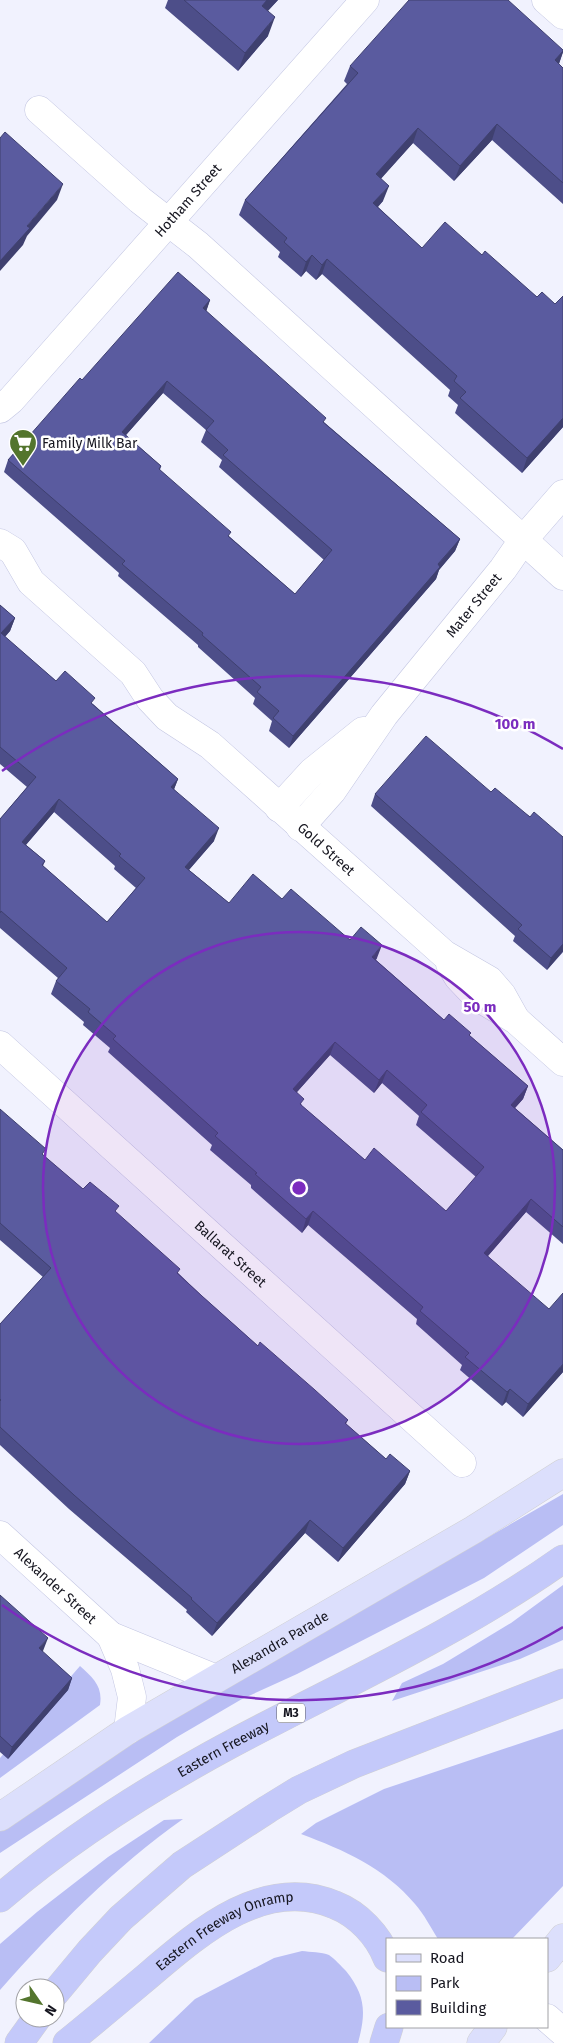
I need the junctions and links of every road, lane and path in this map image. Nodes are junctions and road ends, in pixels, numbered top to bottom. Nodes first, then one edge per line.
1 (365, 0) edge
2 (546, 0) edge
3 (563, 15) edge
4 (39, 110) dead end
5 (169, 222) junction
6 (4, 409) edge
7 (563, 494) edge
8 (523, 540) junction
9 (0, 542) edge
10 (0, 568) edge
11 (563, 576) edge
12 (31, 582) junction
13 (384, 715) junction
14 (280, 808) junction
15 (300, 827) junction
16 (0, 1045) edge
17 (563, 1062) edge
18 (462, 1463) dead end
19 (563, 1473) edge
20 (0, 1535) edge
21 (563, 1559) edge
22 (111, 1636) junction
23 (214, 1678) junction
24 (563, 1683) edge
25 (128, 1730) junction
26 (0, 1816) edge
27 (0, 1898) edge
28 (563, 1938) edge
29 (386, 1956) edge
30 (548, 1957) edge
31 (65, 1981) edge
32 (548, 2019) edge
33 (29, 2028) edge
34 (389, 2028) edge
35 (493, 2028) edge
36 (563, 2032) edge
37 (18, 2043) edge
38 (67, 2043) edge
39 (384, 2043) edge
40 (481, 2043) edge

1 - 5 street, Hotham Street
2 - 3 street
4 - 5 street
5 - 6 street, Hotham Street
5 - 8 street
7 - 8 street, Mater Street
8 - 11 street
8 - 13 street, Mater Street
9 - 12 street, Gold Street
10 - 12 street, Gold Street
12 - 14 street, Gold Street
13 - 14 street, Mater Street
13 - 15 street, Mater Street
14 - 15 street, Gold Street
15 - 17 street, Gold Street
16 - 18 street, Ballarat Street
19 - 23 main road, Alexandra Parade
20 - 22 street, Alexander Street
21 - 27 highway, Eastern Freeway / M3
22 - 23 street, Alexander Street
22 - 25 street, Alexander Street
23 - 25 main road, Alexandra Parade
24 - 31 highway
25 - 26 main road, Alexandra Parade
28 - 30 main road
29 - 38 highway, Eastern Freeway Onramp
32 - 36 street
33 - 37 highway
34 - 39 highway
35 - 40 main road

